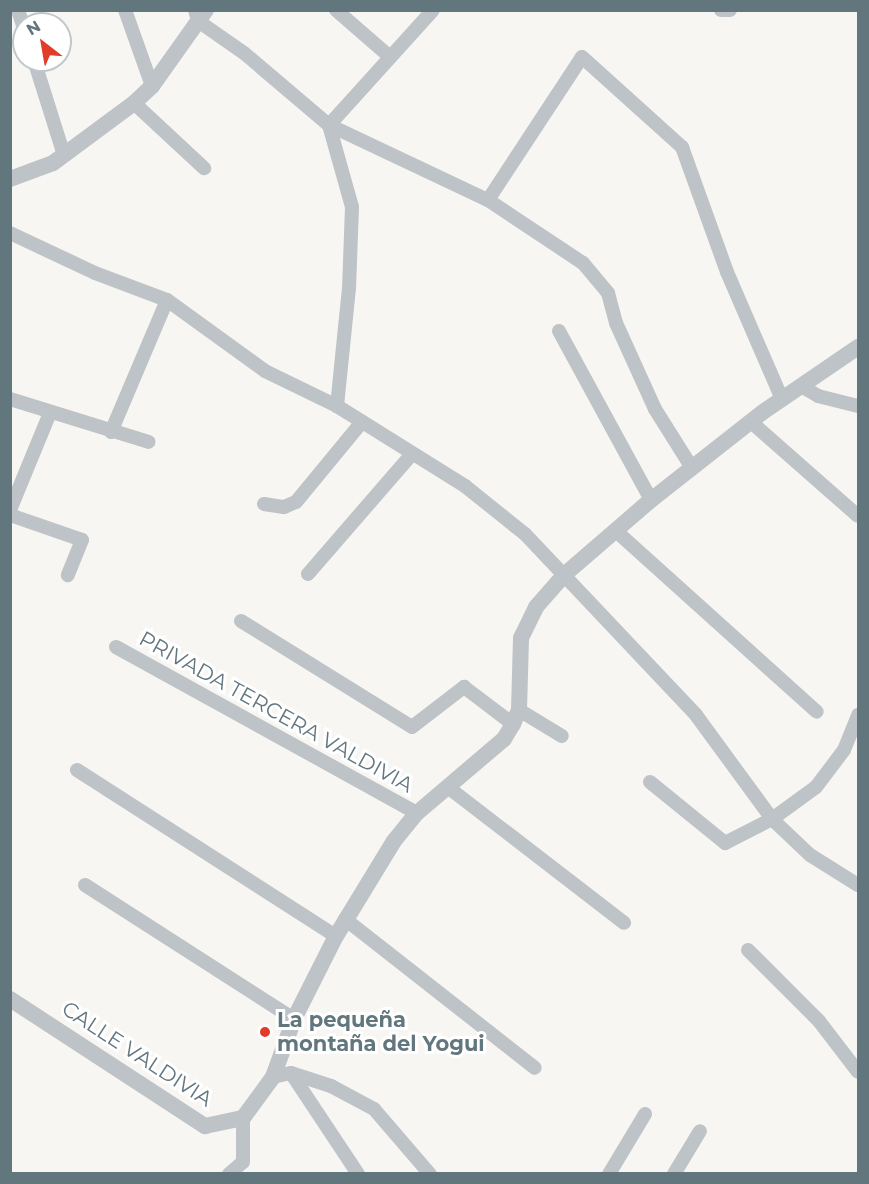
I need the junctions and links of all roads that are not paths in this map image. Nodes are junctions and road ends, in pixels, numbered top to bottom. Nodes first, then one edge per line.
1 (124, 10) edge
2 (336, 10) edge
3 (433, 10) edge
4 (721, 10) edge
5 (730, 10) edge
6 (200, 14) edge
7 (390, 57) junction
8 (38, 72) edge
9 (152, 87) junction
10 (134, 103) junction
11 (329, 125) junction
12 (64, 155) junction
13 (204, 168) dead end
14 (10, 179) edge
15 (488, 200) junction
16 (10, 233) edge
17 (168, 300) junction
18 (559, 331) dead end
19 (858, 347) edge
20 (801, 386) junction
21 (10, 399) edge
22 (782, 399) junction
23 (337, 406) junction
24 (858, 406) edge
25 (50, 413) junction
26 (362, 422) junction
27 (751, 422) junction
28 (111, 432) junction
29 (150, 442) dead end
30 (412, 454) junction
31 (692, 468) junction
32 (651, 500) junction
33 (264, 504) dead end
34 (10, 510) edge
35 (10, 515) edge
36 (858, 516) edge
37 (616, 531) junction
38 (68, 574) dead end
39 (308, 574) dead end
40 (564, 575) junction
41 (241, 621) dead end
42 (116, 647) dead end
43 (817, 712) dead end
44 (858, 715) edge
45 (516, 717) junction
46 (562, 736) dead end
47 (77, 770) dead end
48 (650, 782) dead end
49 (449, 788) junction
50 (417, 813) junction
51 (772, 819) junction
52 (85, 885) dead end
53 (858, 885) edge
54 (345, 919) junction
55 (624, 923) dead end
56 (336, 936) junction
57 (748, 950) dead end
58 (10, 999) edge
59 (294, 1019) junction
60 (535, 1068) dead end
61 (291, 1072) junction
62 (858, 1072) edge
63 (273, 1077) junction
64 (645, 1114) dead end
65 (243, 1118) junction
66 (700, 1131) dead end
67 (246, 1168) edge
68 (229, 1173) edge
69 (358, 1173) edge
70 (430, 1173) edge
71 (609, 1173) edge
72 (674, 1173) edge

1 - 9 street
2 - 7 street
3 - 7 street
4 - 5 street
6 - 9 street
6 - 11 street
7 - 11 street
8 - 12 street
9 - 10 street
10 - 12 street
10 - 13 street
11 - 15 street
11 - 23 street
12 - 14 street
15 - 22 street
15 - 31 street
16 - 17 street
17 - 23 street
17 - 28 street
18 - 32 street
19 - 20 street
20 - 22 street
20 - 24 street
21 - 25 street
22 - 27 street
23 - 26 street
25 - 28 street
25 - 34 street
26 - 30 street
26 - 33 street
27 - 31 street
27 - 36 street
28 - 29 street
30 - 39 street
30 - 40 street
31 - 32 street
32 - 37 street
35 - 38 street
37 - 40 street
37 - 43 street
40 - 45 street
40 - 51 street
41 - 45 street
42 - 50 street, PRIVADA TERCERA VALDIVIA
44 - 51 street
45 - 46 street
45 - 49 street
47 - 56 street
48 - 51 street
49 - 50 street
49 - 55 street
50 - 54 street
51 - 53 street
52 - 59 street
54 - 56 street
54 - 60 street
56 - 59 street
57 - 62 street
58 - 65 street, CALLE VALDIVIA
59 - 63 street
61 - 63 street
61 - 69 street
61 - 70 street
63 - 65 street
64 - 71 street
65 - 67 street
66 - 72 street
67 - 68 street

